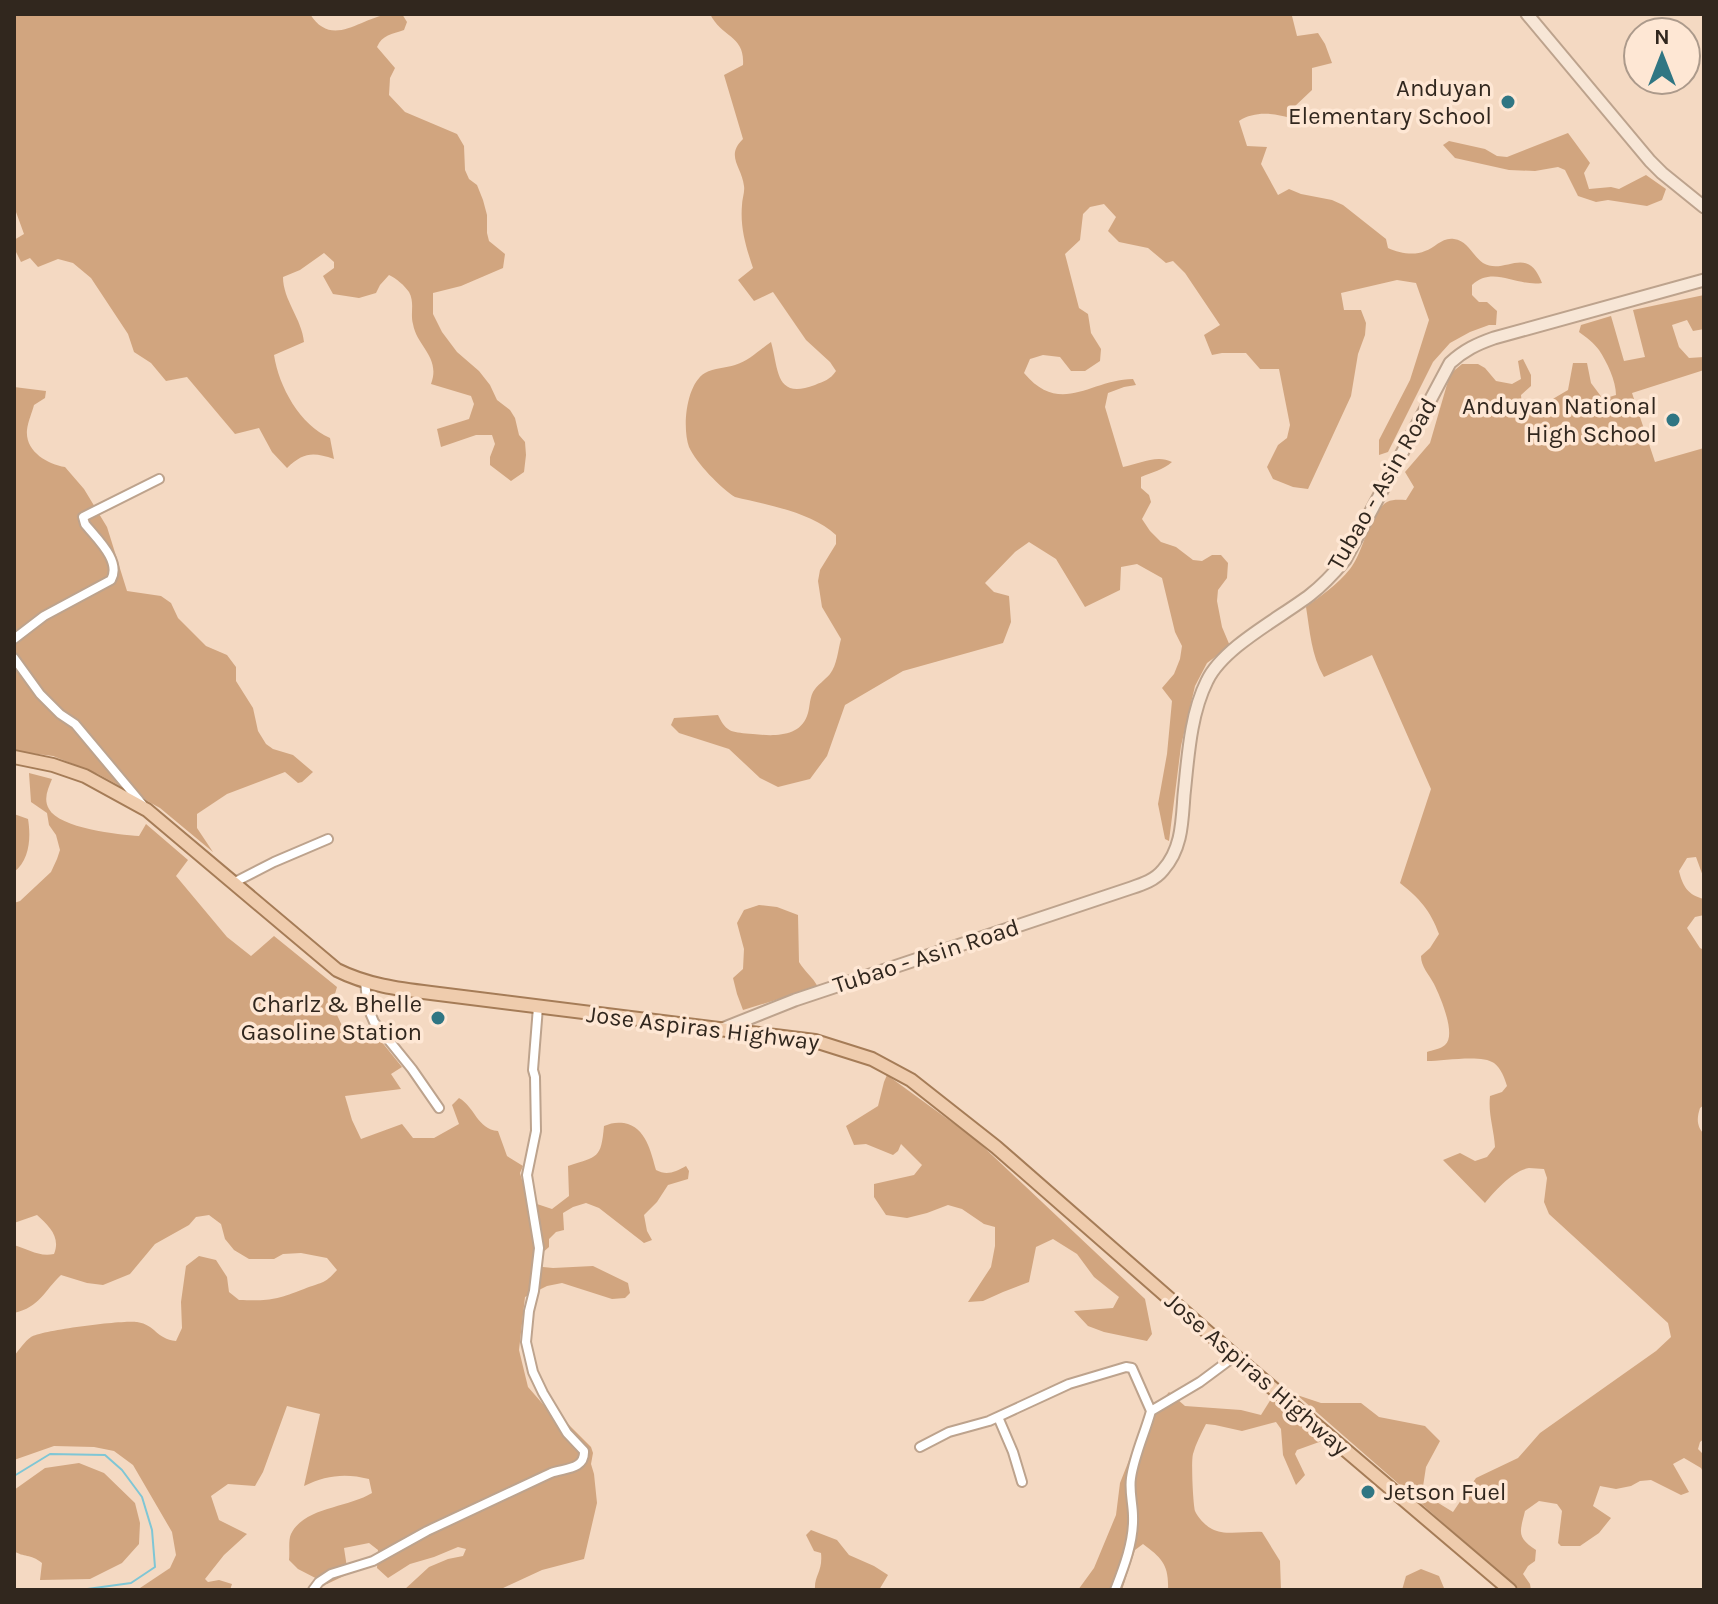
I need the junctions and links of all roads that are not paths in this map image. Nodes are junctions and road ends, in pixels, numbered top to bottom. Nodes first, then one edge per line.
1 (1527, 14) edge
2 (1704, 207) edge
3 (1704, 280) edge
4 (159, 479) dead end
5 (14, 639) edge
6 (14, 658) edge
7 (14, 757) edge
8 (147, 810) junction
9 (328, 839) dead end
10 (233, 883) junction
11 (365, 982) junction
12 (538, 1007) junction
13 (722, 1029) junction
14 (439, 1108) dead end
15 (1235, 1356) junction
16 (1151, 1411) junction
17 (998, 1417) junction
18 (920, 1447) dead end
19 (1022, 1482) dead end
20 (313, 1590) edge
21 (1115, 1590) edge
22 (1510, 1590) edge

1 - 2 main road
3 - 13 main road, Tubao - Asin Road
4 - 5 street
6 - 8 street
7 - 8 main road, Jose Aspiras Highway
8 - 10 main road, Jose Aspiras Highway
9 - 10 street
10 - 11 main road, Jose Aspiras Highway
11 - 12 main road, Jose Aspiras Highway
11 - 14 street
12 - 13 main road, Jose Aspiras Highway
12 - 20 street
13 - 15 main road, Jose Aspiras Highway
15 - 16 street
15 - 22 main road, Jose Aspiras Highway
16 - 17 street
16 - 21 street
17 - 18 street
17 - 19 street

